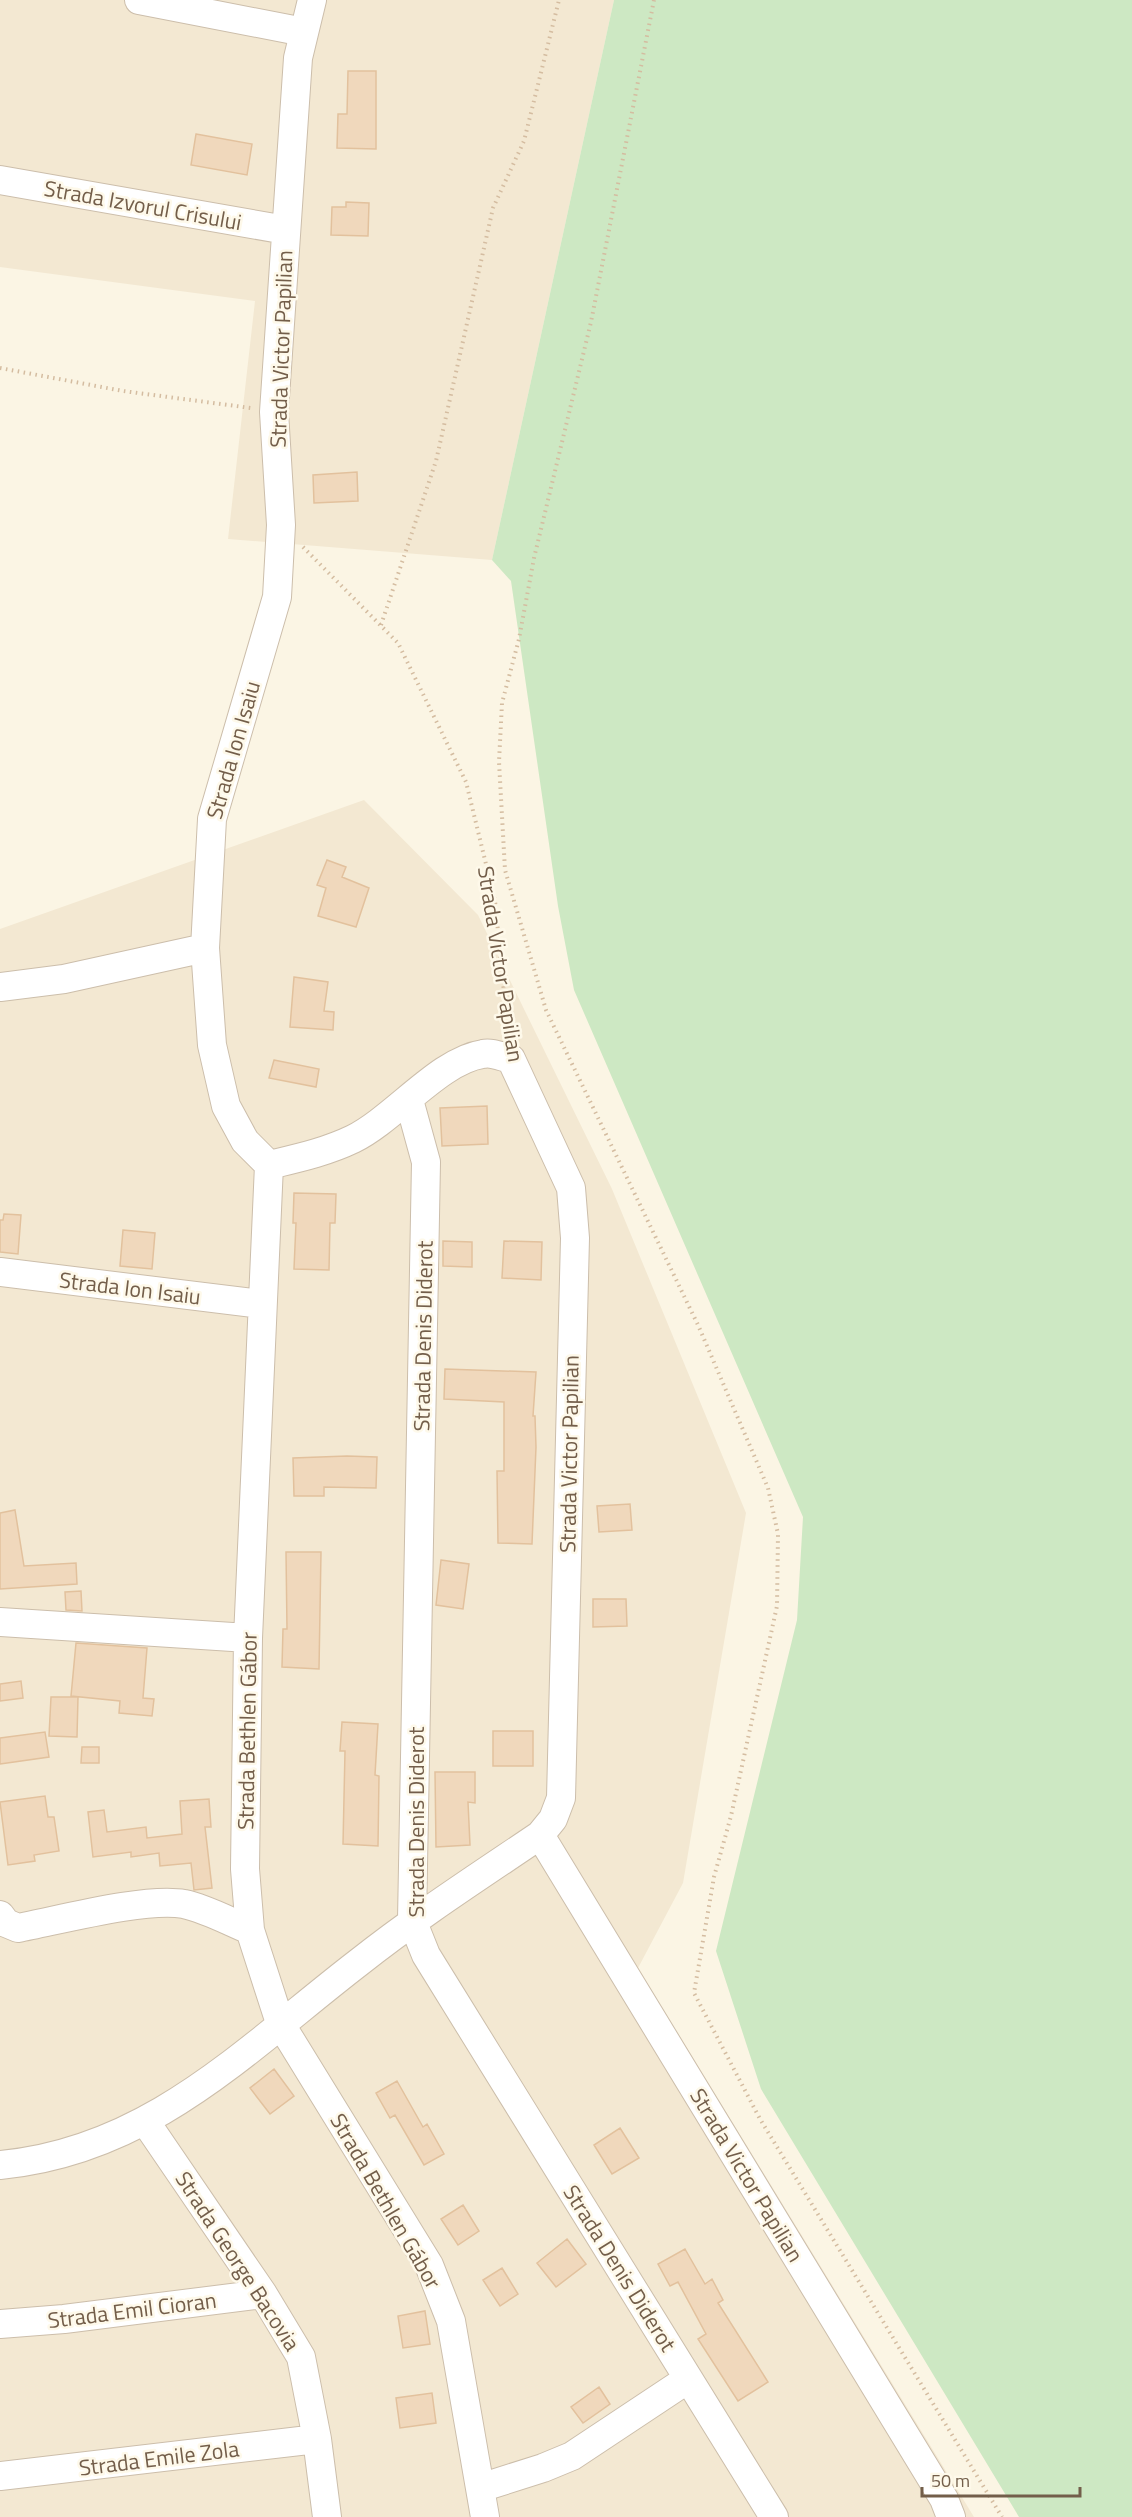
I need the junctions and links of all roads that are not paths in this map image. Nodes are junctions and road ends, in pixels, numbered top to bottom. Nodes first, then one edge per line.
1 (139, 0) edge
2 (312, 0) edge
3 (304, 33) junction
4 (0, 180) edge
5 (286, 230) junction
6 (281, 525) joint
7 (205, 948) junction
8 (0, 987) edge
9 (409, 1100) junction
10 (269, 1164) junction
11 (0, 1272) edge
12 (261, 1304) junction
13 (0, 1622) edge
14 (248, 1638) junction
15 (540, 1835) junction
16 (0, 1915) edge
17 (412, 1920) junction
18 (250, 1929) junction
19 (280, 2023) junction
20 (145, 2121) junction
21 (0, 2165) edge
22 (263, 2294) junction
23 (0, 2324) edge
24 (688, 2379) junction
25 (317, 2439) junction
26 (0, 2476) edge
27 (480, 2488) junction
28 (327, 2517) edge
29 (485, 2517) edge
30 (774, 2517) edge
31 (951, 2517) edge

1 - 3 street
2 - 3 street, Strada Victor Papilian
3 - 5 street, Strada Victor Papilian
4 - 5 street, Strada Izvorul Crisului
5 - 6 street, Strada Victor Papilian
6 - 7 street, Strada Ion Isaiu
7 - 8 street
7 - 10 street, Strada Ion Isaiu
9 - 10 street
9 - 15 street, Strada Victor Papilian
9 - 17 street, Strada Denis Diderot
10 - 12 street, Strada Bethlen Gábor
11 - 12 street, Strada Ion Isaiu
12 - 14 street, Strada Bethlen Gábor
13 - 14 street
14 - 18 street, Strada Bethlen Gábor
15 - 17 street, Strada Victor Papilian
15 - 31 street, Strada Victor Papilian
16 - 18 street
17 - 19 street, Strada Victor Papilian
17 - 24 street, Strada Denis Diderot
18 - 19 street, Strada Bethlen Gábor
19 - 20 street, Strada Victor Papilian
19 - 27 street, Strada Bethlen Gábor
20 - 21 street, Strada Victor Papilian
20 - 22 street, Strada George Bacovia
22 - 23 street, Strada Emil Cioran
22 - 25 street, Strada George Bacovia
24 - 27 street
24 - 30 street, Strada Denis Diderot
25 - 26 street, Strada Emile Zola
25 - 28 street, Strada George Bacovia
27 - 29 street, Strada Bethlen Gábor

